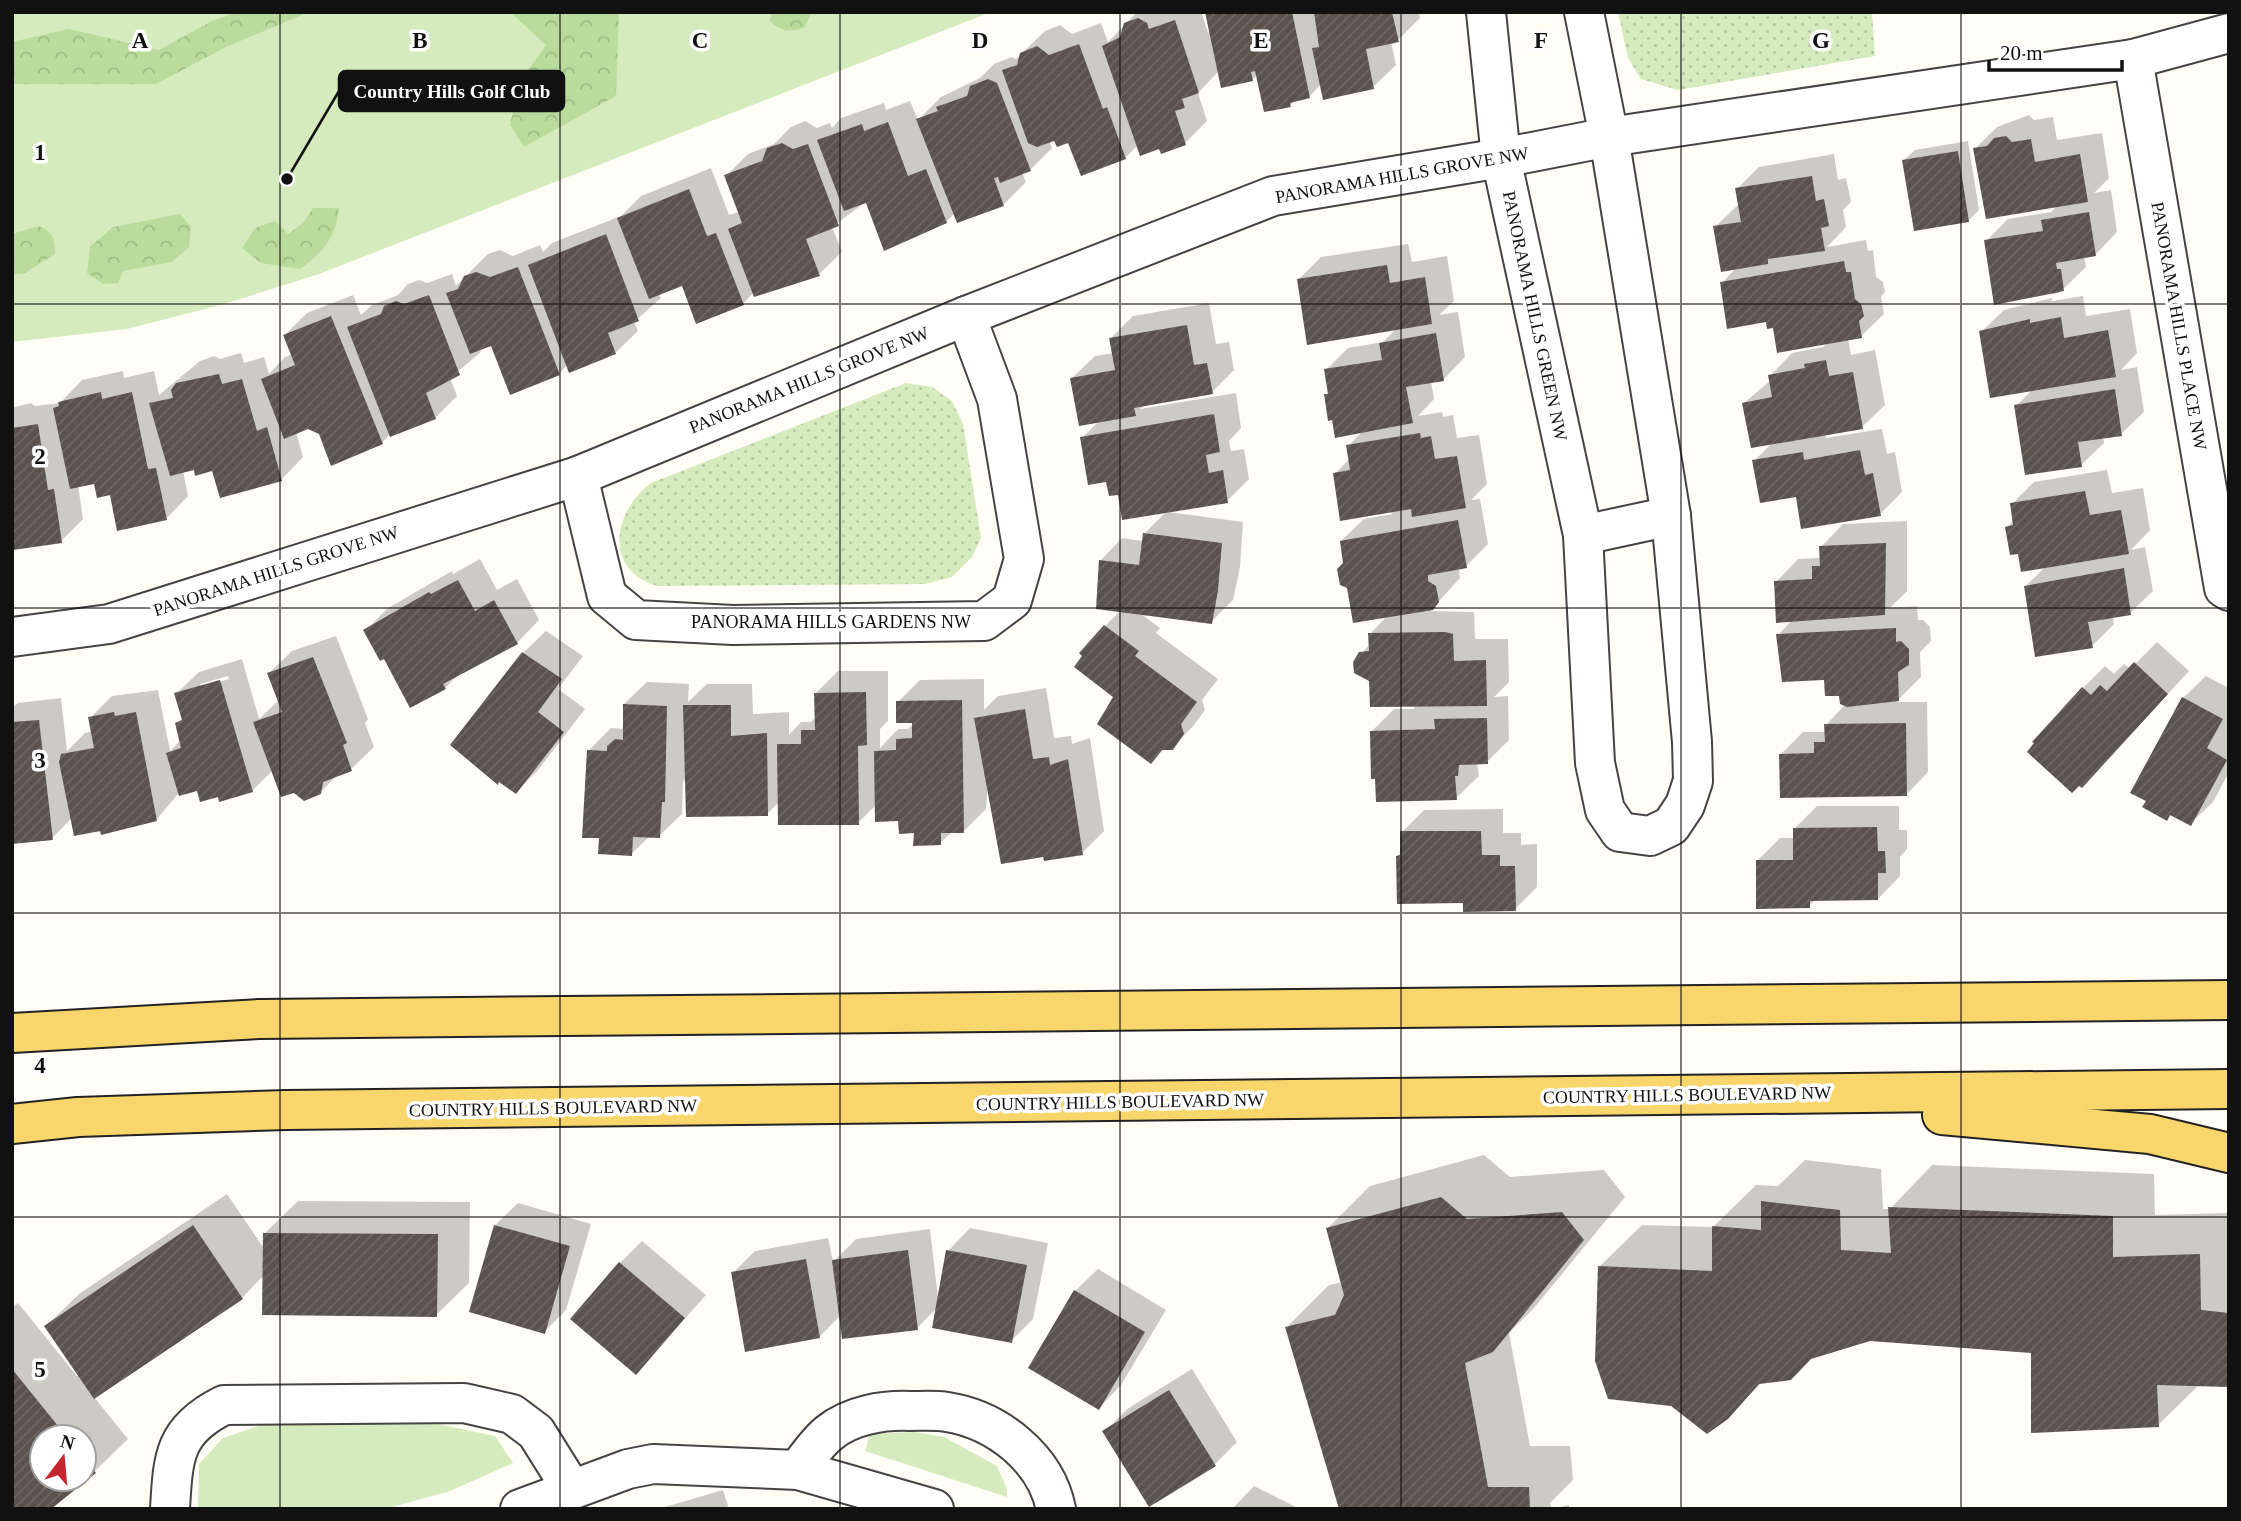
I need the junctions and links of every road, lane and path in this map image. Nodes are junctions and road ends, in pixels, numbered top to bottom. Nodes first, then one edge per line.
1 (1486, 12) edge
2 (1584, 12) edge
3 (2229, 33) edge
4 (2133, 59) junction
5 (1609, 137) junction
6 (1501, 158) junction
7 (965, 316) junction
8 (578, 475) junction
9 (1671, 516) junction
10 (1583, 535) junction
11 (2229, 591) edge
12 (12, 637) edge
13 (2229, 1000) edge
14 (12, 1033) edge
15 (2229, 1089) edge
16 (1714, 1095) junction
17 (12, 1124) edge
18 (2229, 1153) edge
19 (798, 1470) junction
20 (572, 1488) junction
21 (170, 1509) edge
22 (520, 1509) edge
23 (934, 1509) edge
24 (1056, 1509) edge

1 - 6 street, PANORAMA HILLS GREEN NW
2 - 5 street, PANORAMA HILLS GREEN NW
3 - 4 street
4 - 5 street
4 - 11 street, PANORAMA HILLS PLACE NW
5 - 6 street, PANORAMA HILLS GROVE NW
5 - 9 street, PANORAMA HILLS GREEN NW
6 - 7 street, PANORAMA HILLS GROVE NW
6 - 10 street, PANORAMA HILLS GREEN NW
7 - 8 street, PANORAMA HILLS GROVE NW
7 - 8 street, PANORAMA HILLS GARDENS NW
8 - 12 street, PANORAMA HILLS GROVE NW
9 - 10 street
9 - 10 street, PANORAMA HILLS GREEN NW
13 - 14 main road
15 - 16 main road, COUNTRY HILLS BOULEVARD NW
16 - 17 main road, COUNTRY HILLS BOULEVARD NW
16 - 18 main road
19 - 20 street
19 - 23 street
19 - 24 street
20 - 21 street
20 - 22 street

